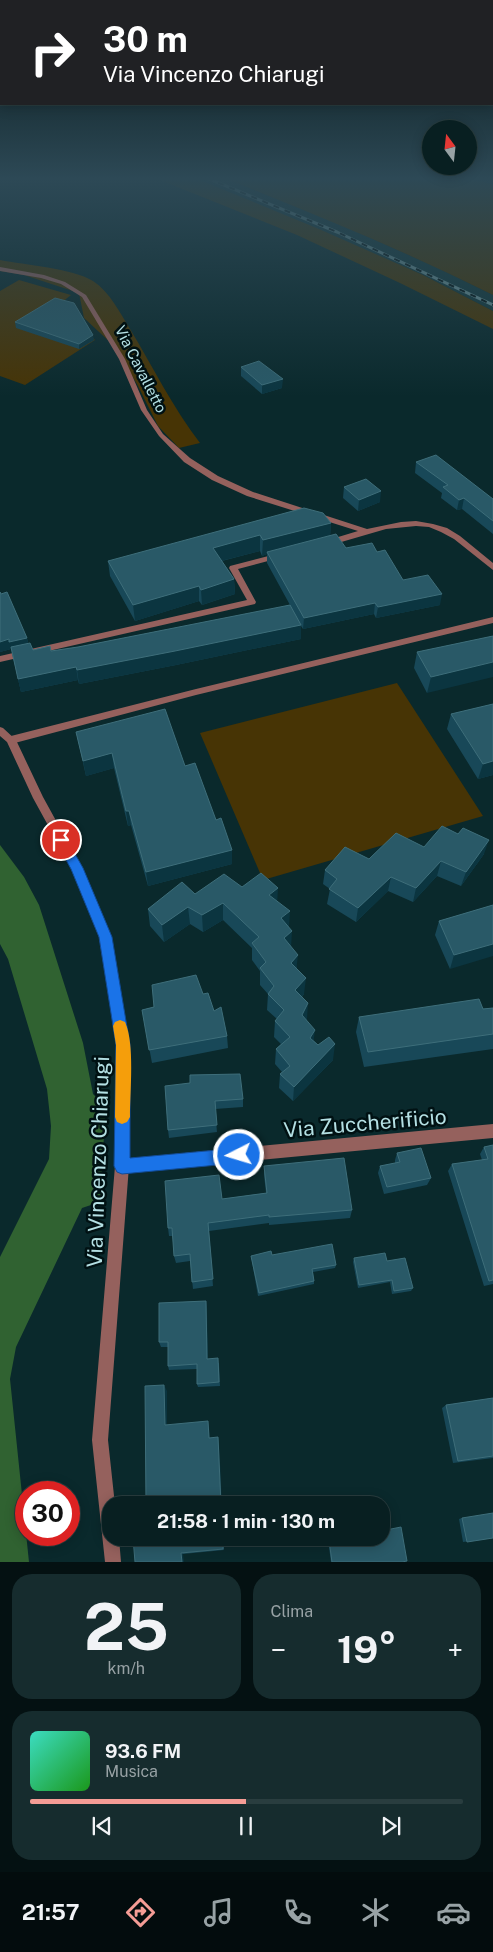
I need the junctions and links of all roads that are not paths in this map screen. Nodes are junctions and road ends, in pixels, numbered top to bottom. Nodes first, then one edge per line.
1 (0, 269) edge
2 (368, 532) junction
3 (323, 544) edge
4 (287, 554) edge
5 (493, 567) edge
6 (493, 620) edge
7 (0, 659) edge
8 (0, 730) edge
9 (11, 740) junction
10 (493, 1131) edge
11 (122, 1166) junction
12 (113, 1562) edge

1 - 2 street, Via Cavalletto
2 - 3 street, Via Cavalletto
2 - 5 street, Via Cavalletto
4 - 7 street
6 - 9 street
8 - 9 street, Via Vincenzo Chiarugi
9 - 11 street, Via Vincenzo Chiarugi
10 - 11 street, Via Zuccherificio
11 - 12 street, Via Vincenzo Chiarugi

